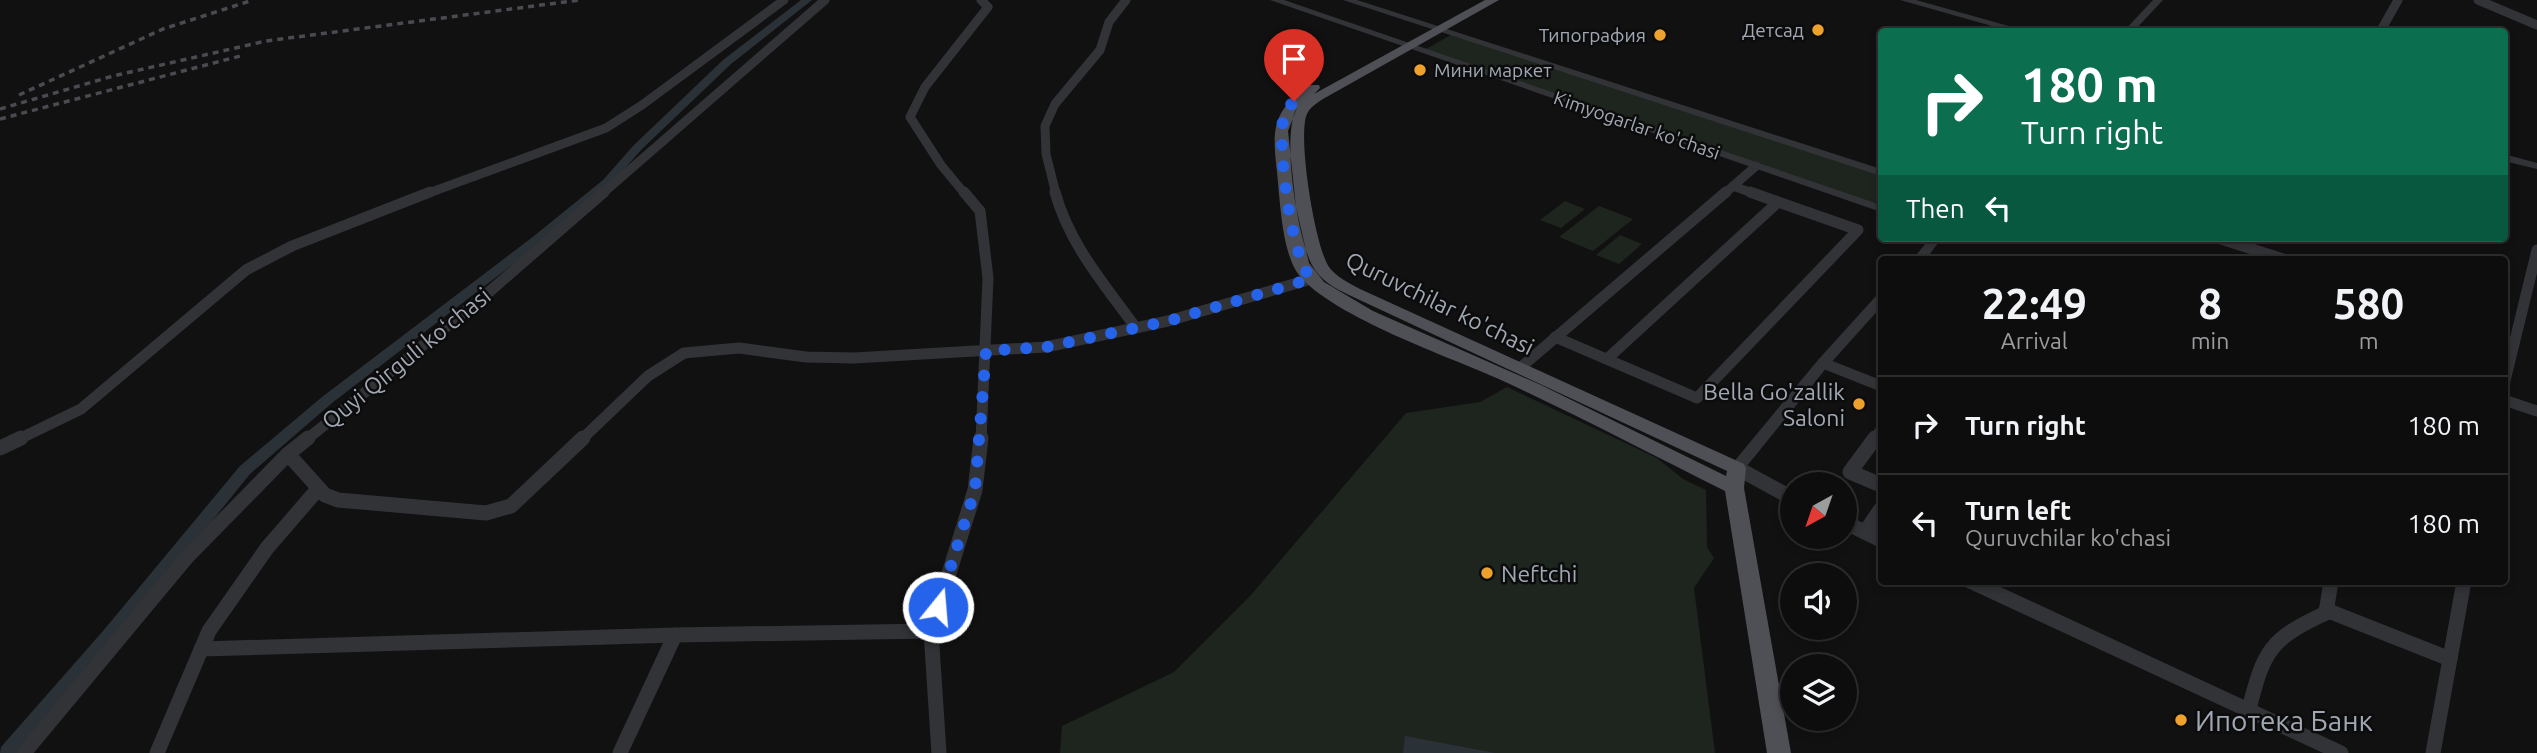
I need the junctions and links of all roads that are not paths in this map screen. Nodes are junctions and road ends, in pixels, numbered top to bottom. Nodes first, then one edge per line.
1 (784, 0) edge
2 (825, 0) edge
3 (981, 0) edge
4 (1126, 0) edge
5 (1348, 0) edge
6 (1473, 0) edge
7 (1493, 0) edge
8 (1905, 0) edge
9 (2158, 0) edge
10 (2398, 0) edge
11 (2478, 0) edge
12 (1278, 1) edge
13 (2537, 25) edge
14 (1434, 27) junction
15 (2011, 28) edge
16 (2131, 28) edge
17 (2382, 28) edge
18 (1401, 45) junction
19 (2508, 158) edge
20 (1756, 166) junction
21 (2537, 166) edge
22 (1878, 172) edge
23 (1733, 186) junction
24 (1778, 202) junction
25 (1878, 208) edge
26 (1933, 242) edge
27 (2230, 242) edge
28 (2537, 250) edge
29 (1921, 256) edge
30 (2274, 256) edge
31 (1311, 279) junction
32 (1878, 306) edge
33 (1136, 328) junction
34 (2508, 329) edge
35 (2518, 332) junction
36 (1555, 337) junction
37 (986, 351) junction
38 (1606, 359) junction
39 (1823, 363) junction
40 (1520, 368) junction
41 (2508, 370) edge
42 (1878, 386) edge
43 (2508, 401) edge
44 (2537, 411) edge
45 (1878, 434) edge
46 (0, 448) edge
47 (288, 454) junction
48 (1735, 478) junction
49 (1878, 484) edge
50 (318, 489) junction
51 (1780, 494) edge
52 (1878, 513) edge
53 (1857, 528) edge
54 (1865, 532) junction
55 (1878, 538) edge
56 (1979, 585) edge
57 (2330, 585) edge
58 (2463, 585) edge
59 (2326, 610) junction
60 (931, 631) junction
61 (675, 635) junction
62 (201, 649) junction
63 (2451, 659) junction
64 (2249, 709) junction
65 (24, 753) edge
66 (157, 753) edge
67 (620, 753) edge
68 (939, 753) edge
69 (1779, 753) edge
70 (2342, 753) edge
71 (2433, 753) edge

1 - 46 street
2 - 47 street, Quyi Qirguli koʻchasi
3 - 37 street
4 - 33 street
5 - 14 street, Kimyogarlar ko'chasi
6 - 14 main road
7 - 14 main road
8 - 15 street
9 - 16 street
10 - 17 street
11 - 13 street
12 - 18 street, Kimyogarlar ko'chasi
14 - 18 main road, Quruvchilar ko'chasi
14 - 22 street, Kimyogarlar ko'chasi
18 - 20 street, Kimyogarlar ko'chasi
18 - 31 main road, Quruvchilar ko'chasi
18 - 40 main road, Quruvchilar ko'chasi
19 - 21 street
20 - 23 street
20 - 25 street, Kimyogarlar ko'chasi
23 - 24 street
23 - 36 street
24 - 38 street
24 - 38 street
26 - 29 street
27 - 30 street
28 - 35 street
31 - 33 street
31 - 48 main road, Quruvchilar ko'chasi
32 - 39 street
33 - 37 street
34 - 35 street
35 - 41 street
36 - 38 street
36 - 40 street
37 - 50 street
37 - 60 street
39 - 42 street
39 - 48 street
40 - 48 main road, Quruvchilar ko'chasi
43 - 44 street
45 - 49 street
47 - 50 street
47 - 65 street, Quyi Qirguli koʻchasi
48 - 51 street, Quruvchilar ko'chasi
48 - 69 main road
50 - 62 street
52 - 54 street
53 - 54 street
54 - 55 street
56 - 64 street
57 - 59 street
58 - 63 street
59 - 63 street
59 - 64 street
60 - 61 street
60 - 68 street
61 - 62 street
61 - 67 street
62 - 66 street
63 - 71 street
64 - 70 street

